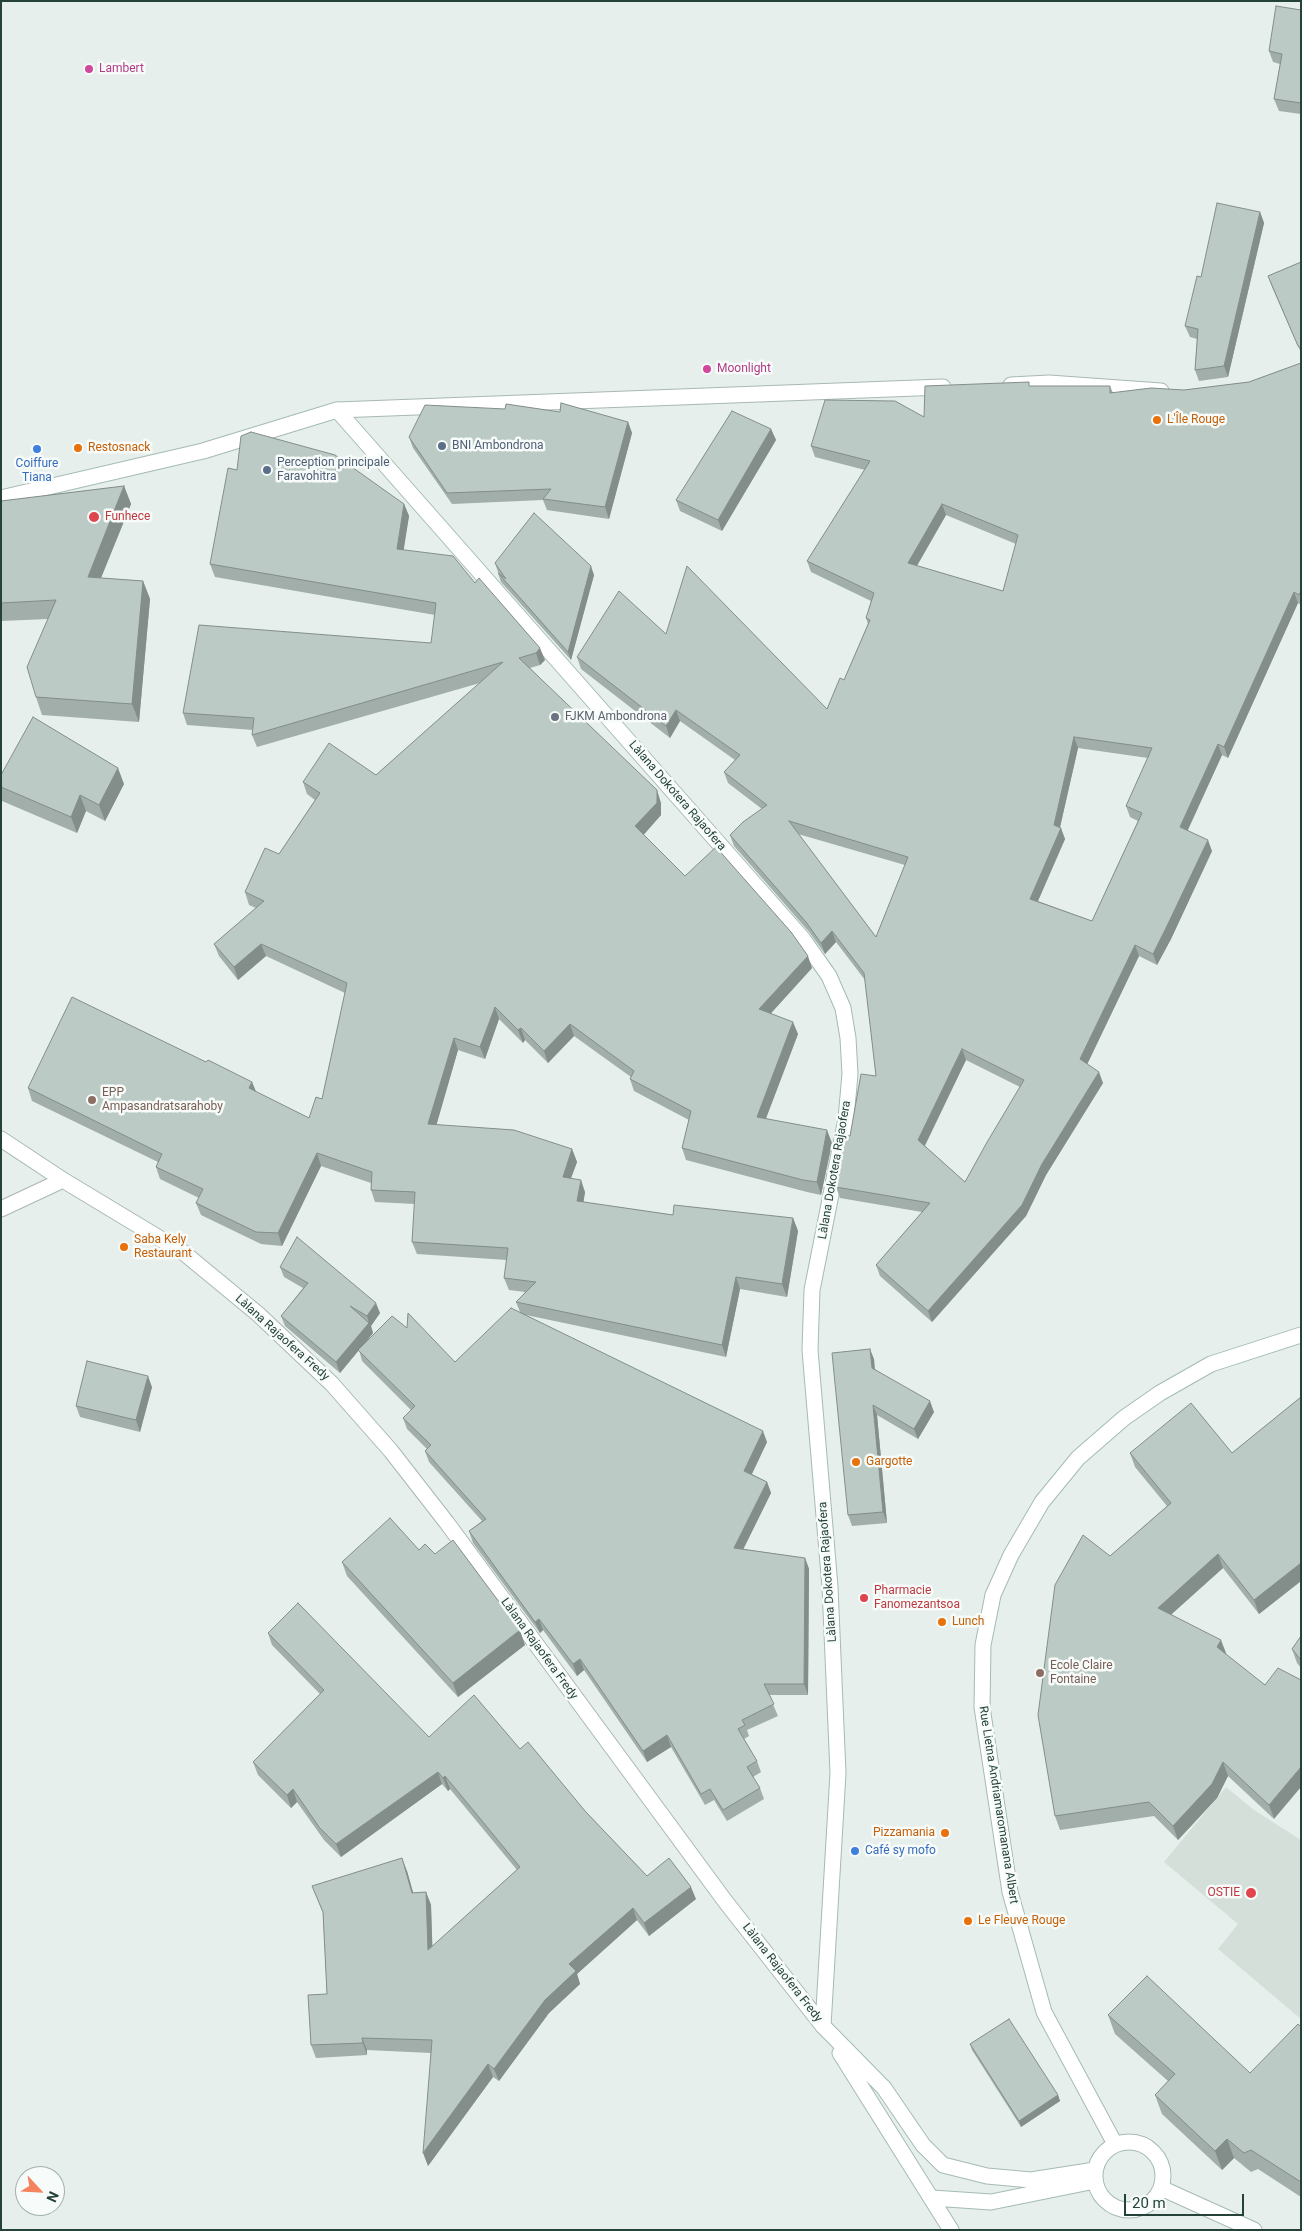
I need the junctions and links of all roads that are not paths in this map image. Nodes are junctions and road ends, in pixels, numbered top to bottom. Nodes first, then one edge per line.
1 (1000, 385) edge
2 (960, 387) edge
3 (1177, 392) edge
4 (337, 410) junction
5 (1, 498) edge
6 (1, 1139) edge
7 (63, 1180) junction
8 (1, 1208) edge
9 (1301, 1335) edge
10 (823, 2026) junction
11 (1115, 2144) junction
12 (1095, 2176) junction
13 (1161, 2188) junction
14 (932, 2198) junction
15 (951, 2230) edge
16 (1254, 2230) edge

1 - 3 street
2 - 4 street
4 - 5 street
4 - 10 street, Làlana Dokotera Rajaofera
6 - 7 street, Làlana Rajaofera Fredy
7 - 8 street
7 - 10 street, Làlana Rajaofera Fredy
9 - 11 street, Rue Lietna Andriamaromanana Albert
10 - 12 street
10 - 14 street, Làlana Rajaofera Fredy
11 - 12 street
11 - 13 street
12 - 13 street
12 - 14 street
13 - 16 street
14 - 15 street, Làlana Rajaofera Fredy

